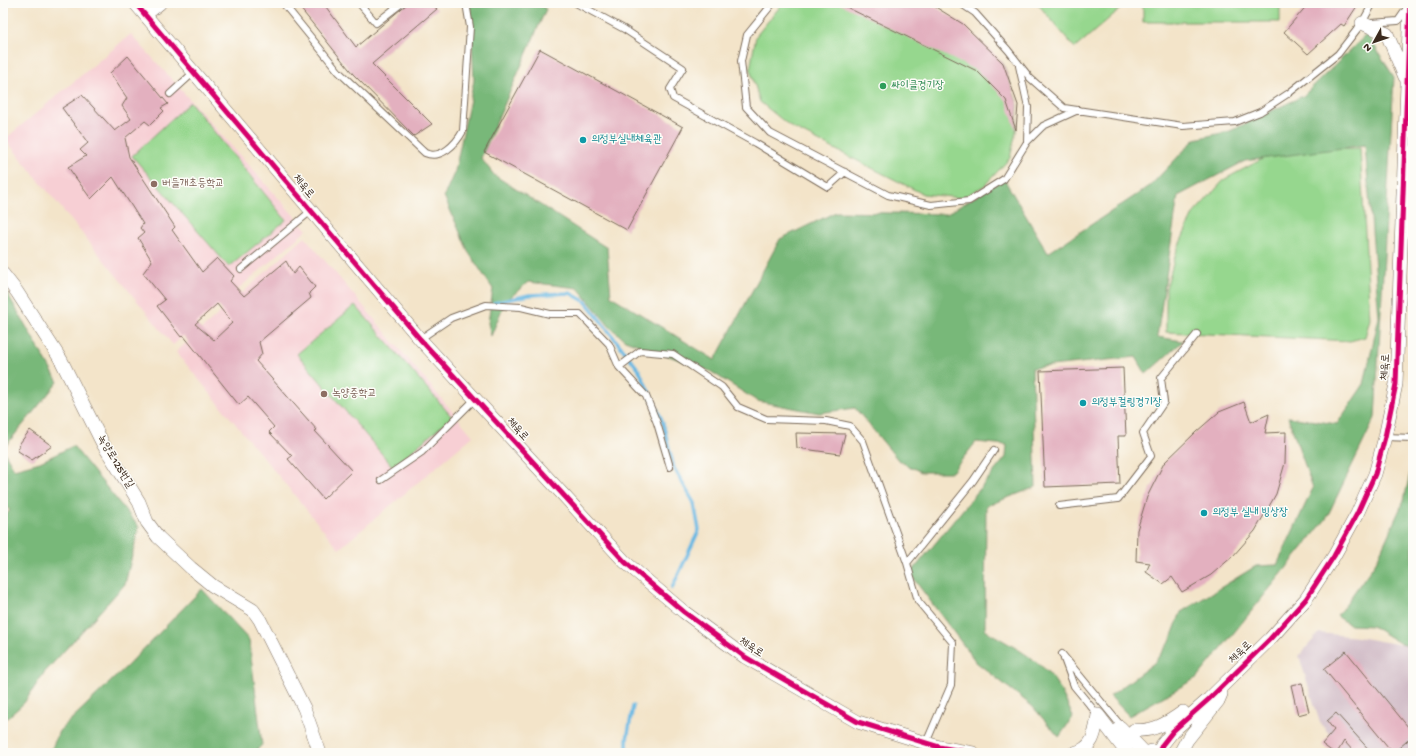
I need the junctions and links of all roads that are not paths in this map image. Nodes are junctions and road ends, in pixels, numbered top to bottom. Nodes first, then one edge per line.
1 (135, 3) edge
2 (160, 3) edge
3 (283, 3) edge
4 (359, 3) edge
5 (402, 3) edge
6 (466, 3) edge
7 (576, 3) edge
8 (773, 3) edge
9 (960, 3) edge
10 (1373, 3) edge
11 (1410, 4) edge
12 (145, 15) junction
13 (1362, 23) junction
14 (1017, 62) junction
15 (193, 73) junction
16 (1407, 80) junction
17 (170, 94) dead end
18 (1078, 110) junction
19 (1027, 142) junction
20 (846, 172) junction
21 (311, 211) junction
22 (240, 269) dead end
23 (3, 274) edge
24 (1197, 334) dead end
25 (420, 339) junction
26 (621, 365) junction
27 (475, 399) junction
28 (1385, 436) junction
29 (1413, 438) edge
30 (994, 450) dead end
31 (670, 467) dead end
32 (380, 480) dead end
33 (1059, 506) dead end
34 (907, 563) junction
35 (1228, 680) junction
36 (1098, 715) junction
37 (1120, 726) junction
38 (1134, 730) joint
39 (926, 743) junction
40 (1161, 752) edge
41 (320, 753) edge
42 (973, 753) edge
43 (1074, 753) edge
44 (1127, 753) edge
45 (1145, 753) edge
46 (1180, 753) edge

1 - 12 street, 체육로
2 - 12 street
3 - 6 lane
4 - 5 lane
7 - 20 lane
8 - 20 lane
9 - 14 lane
10 - 13 lane
11 - 13 lane
11 - 16 street, 체육로
12 - 15 street, 체육로
13 - 16 street
13 - 18 lane
14 - 18 lane
14 - 19 lane
15 - 17 lane
15 - 21 street, 체육로
16 - 28 street, 체육로
18 - 19 lane
19 - 20 lane
21 - 22 lane
21 - 25 street, 체육로
23 - 41 street, 녹양로125번길
24 - 33 lane
25 - 26 lane
25 - 27 street, 체육로
26 - 31 lane
26 - 34 lane
27 - 32 lane
27 - 39 street, 체육로
28 - 29 lane
28 - 35 street, 체육로
30 - 34 lane
34 - 39 lane
35 - 38 street
35 - 40 street
35 - 46 street
36 - 37 lane
36 - 43 street
36 - 44 street
37 - 38 lane
37 - 45 street
39 - 42 street, 체육로
40 - 45 street

